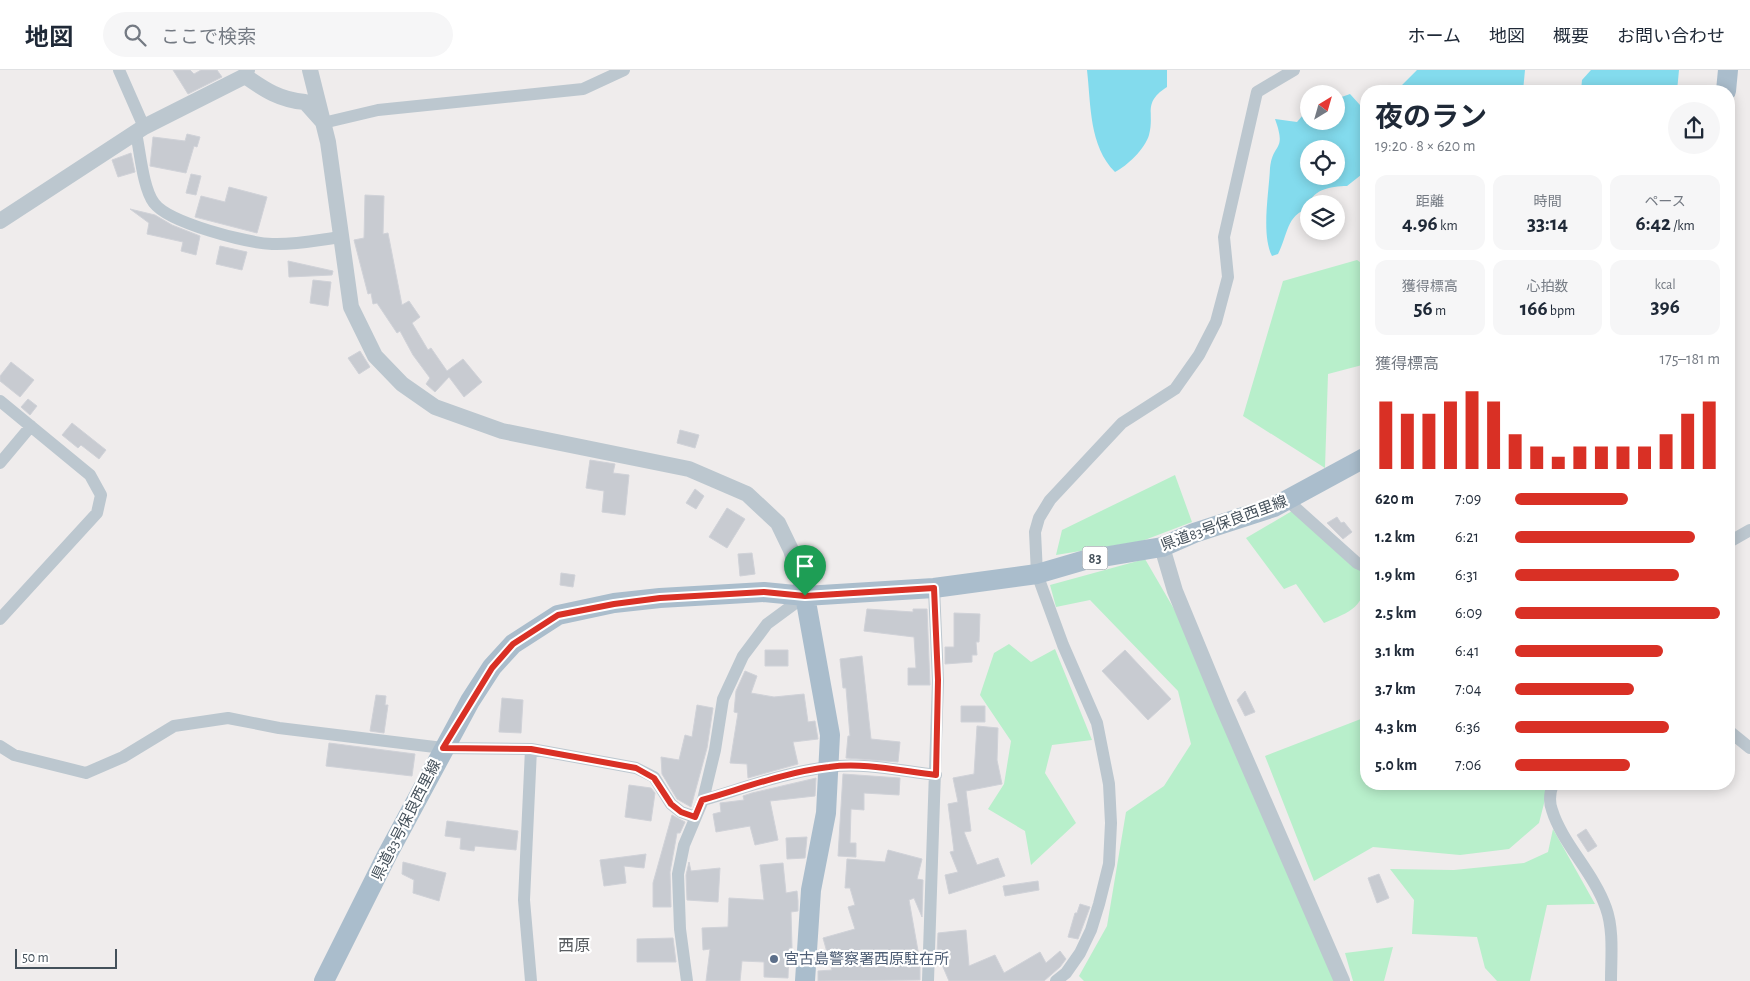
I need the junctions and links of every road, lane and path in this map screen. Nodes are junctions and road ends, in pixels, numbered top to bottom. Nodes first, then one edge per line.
1 (119, 70) edge
2 (310, 70) edge
3 (624, 70) edge
4 (1294, 70) edge
5 (1728, 70) edge
6 (246, 73) edge
7 (1727, 85) edge
8 (323, 122) junction
9 (140, 130) junction
10 (0, 221) edge
11 (341, 237) junction
12 (0, 401) edge
13 (31, 426) junction
14 (1360, 460) edge
15 (0, 462) edge
16 (1288, 500) junction
17 (1750, 530) edge
18 (1735, 539) edge
19 (1162, 547) junction
20 (1360, 563) edge
21 (1037, 574) junction
22 (934, 588) junction
23 (805, 596) junction
24 (0, 618) edge
25 (1735, 736) edge
26 (0, 746) edge
27 (443, 748) junction
28 (1750, 748) edge
29 (531, 749) junction
30 (829, 767) junction
31 (936, 775) junction
32 (1551, 790) edge
33 (702, 800) junction
34 (695, 817) junction
35 (324, 981) edge
36 (531, 981) edge
37 (687, 981) edge
38 (805, 981) edge
39 (928, 981) edge
40 (1056, 981) edge
41 (1342, 981) edge
42 (1611, 981) edge

1 - 9 street
2 - 8 street
3 - 8 street
4 - 21 street
5 - 7 main road
6 - 8 street
6 - 9 street
8 - 11 street
9 - 10 street
9 - 11 street
11 - 23 street
12 - 13 street
13 - 15 street
13 - 24 street
14 - 16 main road, 県道83号保良西里線 / 83
16 - 19 main road, 県道83号保良西里線 / 83
16 - 20 street
17 - 18 street
19 - 21 main road, 県道83号保良西里線 / 83
19 - 41 street
21 - 22 main road, 県道83号保良西里線 / 83
21 - 40 street
22 - 23 main road, 県道83号保良西里線 / 83
22 - 31 street
23 - 27 main road, 県道83号保良西里線 / 83
23 - 30 main road
23 - 33 street
25 - 28 street
26 - 27 street
27 - 29 street
27 - 35 main road, 県道83号保良西里線 / 83
29 - 34 street
29 - 36 street
30 - 31 street
30 - 33 street
30 - 38 main road
31 - 39 street
32 - 42 street
33 - 34 street
34 - 37 street

